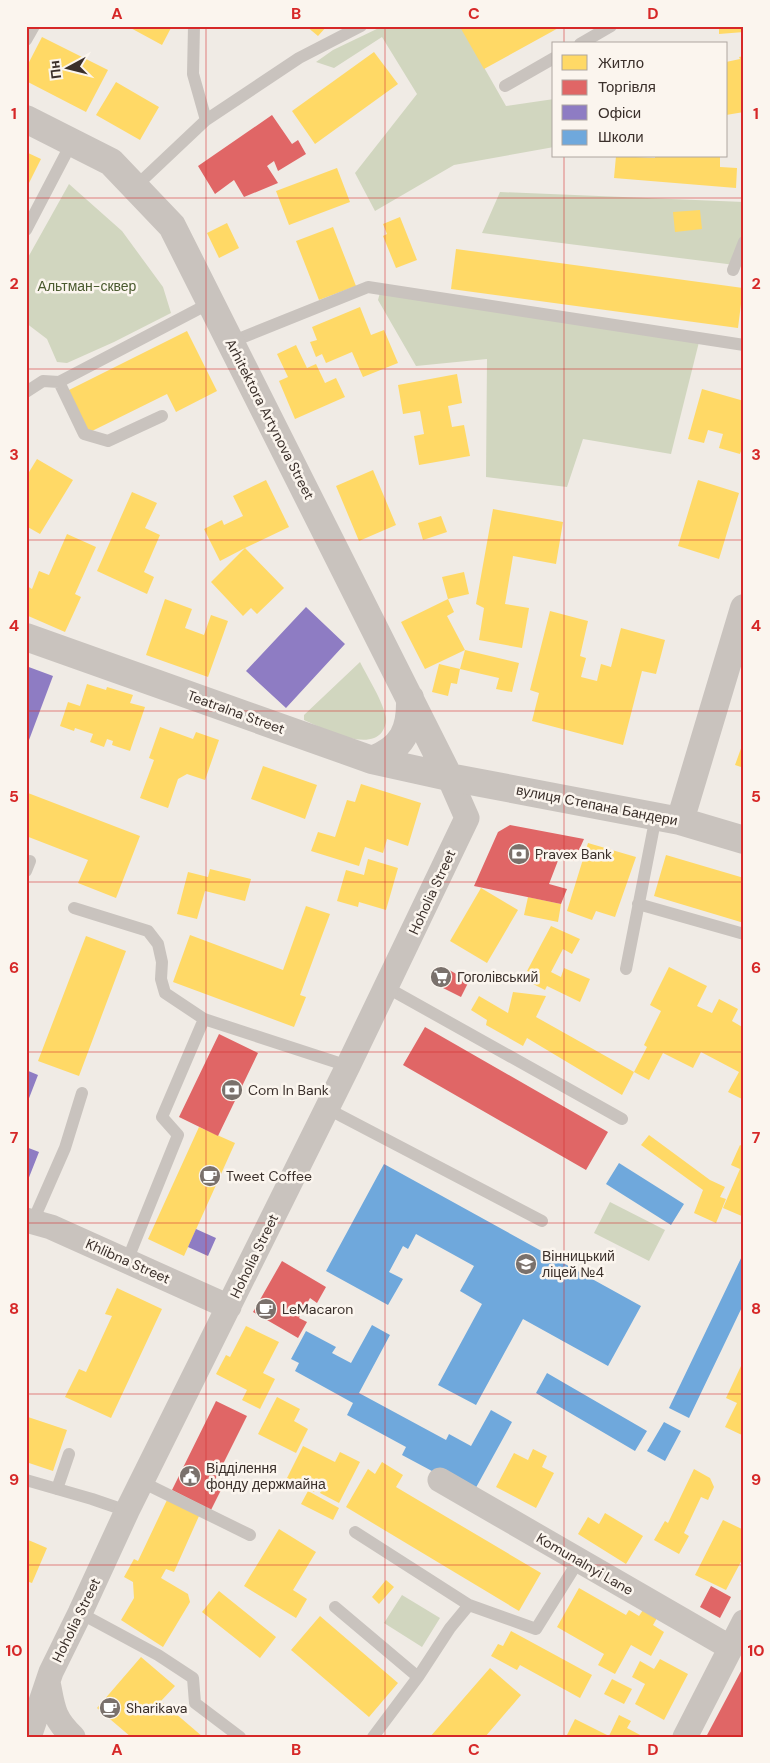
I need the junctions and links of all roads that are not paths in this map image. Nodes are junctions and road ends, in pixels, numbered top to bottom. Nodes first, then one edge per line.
1 (34, 26) edge
2 (194, 26) edge
3 (361, 26) edge
4 (611, 26) edge
5 (26, 40) edge
6 (583, 42) edge
7 (552, 59) edge
8 (504, 86) dead end
9 (26, 119) edge
10 (206, 120) junction
11 (72, 142) junction
12 (135, 187) junction
13 (26, 230) edge
14 (744, 242) edge
15 (733, 270) dead end
16 (210, 303) junction
17 (231, 342) junction
18 (744, 345) edge
19 (59, 382) junction
20 (26, 392) edge
21 (162, 416) dead end
22 (744, 608) edge
23 (26, 637) edge
24 (410, 698) junction
25 (372, 760) junction
26 (449, 777) junction
27 (668, 819) junction
28 (744, 840) edge
29 (638, 904) junction
30 (74, 908) dead end
31 (744, 934) edge
32 (626, 969) dead end
33 (386, 988) junction
34 (204, 1019) junction
35 (348, 1066) junction
36 (82, 1093) dead end
37 (326, 1108) junction
38 (622, 1119) dead end
39 (30, 1221) edge
40 (542, 1221) dead end
41 (127, 1261) junction
42 (229, 1307) junction
43 (69, 1454) dead end
44 (26, 1480) edge
45 (440, 1480) dead end
46 (142, 1482) junction
47 (57, 1489) junction
48 (127, 1512) junction
49 (355, 1532) dead end
50 (250, 1535) dead end
51 (578, 1560) junction
52 (469, 1605) junction
53 (335, 1607) dead end
54 (80, 1613) junction
55 (744, 1622) edge
56 (731, 1648) junction
57 (418, 1677) junction
58 (48, 1681) junction
59 (54, 1712) junction
60 (29, 1737) edge
61 (49, 1737) edge
62 (73, 1737) edge
63 (240, 1737) edge
64 (373, 1737) edge
65 (685, 1737) edge

1 - 5 lane
2 - 10 lane
3 - 10 lane
4 - 6 lane
7 - 8 lane
9 - 11 street, Arhitektora Artynova Street
10 - 12 lane
11 - 12 street, Arhitektora Artynova Street
11 - 13 lane
12 - 16 street, Arhitektora Artynova Street
14 - 15 lane
16 - 17 street, Arhitektora Artynova Street
16 - 19 lane
17 - 18 lane
17 - 24 street, Arhitektora Artynova Street
19 - 20 lane
19 - 21 lane
22 - 27 street
23 - 25 street, Teatralna Street
24 - 25 street
24 - 26 street, Arhitektora Artynova Street
25 - 26 street, Teatralna Street
26 - 27 street, вулиця Степана Бандери
26 - 33 street, Hoholia Street
27 - 28 street, вулиця Степана Бандери
27 - 29 lane
29 - 31 lane
29 - 32 lane
30 - 34 lane
33 - 35 street, Hoholia Street
33 - 38 lane
34 - 35 lane
34 - 41 lane
35 - 37 street, Hoholia Street
36 - 39 lane
37 - 40 lane
37 - 42 street, Hoholia Street
39 - 41 street, Khlibna Street
41 - 42 street, Khlibna Street
42 - 46 street, Hoholia Street
43 - 47 lane
44 - 47 lane
45 - 51 street, Komunalnyi Lane
46 - 48 street, Hoholia Street
46 - 50 lane
47 - 48 lane
48 - 54 street, Hoholia Street
49 - 52 lane
51 - 52 lane
51 - 56 street, Komunalnyi Lane
52 - 57 lane
53 - 57 lane
54 - 58 street, Hoholia Street
54 - 63 lane
55 - 56 street
56 - 65 street
57 - 64 lane
58 - 59 street
58 - 60 street, Hoholia Street
59 - 61 street
59 - 62 street

